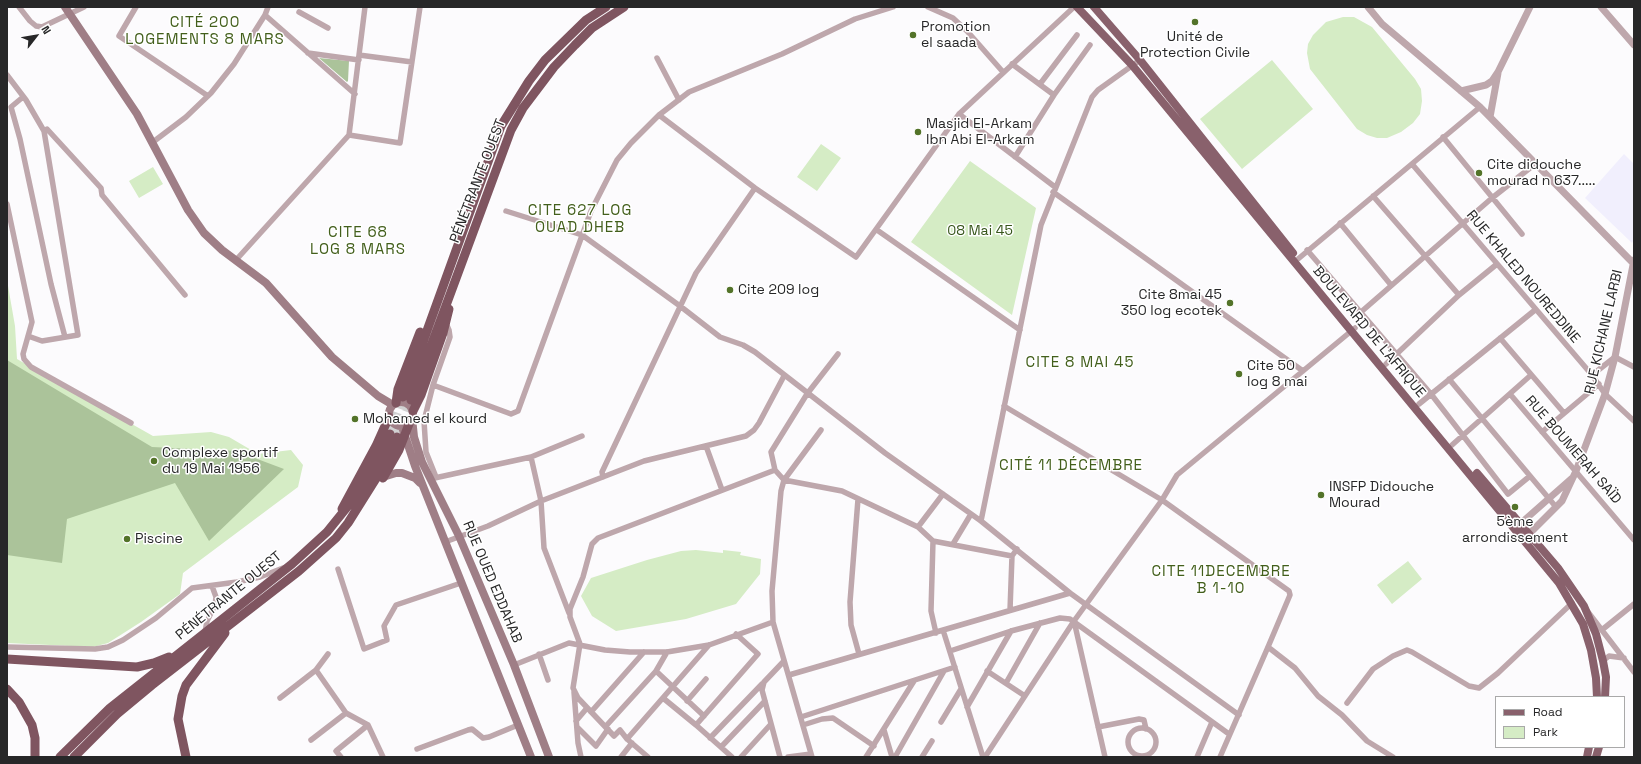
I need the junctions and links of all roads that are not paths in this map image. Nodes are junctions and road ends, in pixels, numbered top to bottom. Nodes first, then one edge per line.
1 (19, 7) edge
2 (65, 7) edge
3 (84, 7) edge
4 (136, 7) edge
5 (268, 7) edge
6 (365, 7) edge
7 (420, 7) edge
8 (606, 7) edge
9 (624, 7) edge
10 (893, 7) edge
11 (928, 7) edge
12 (1074, 7) edge
13 (1078, 7) edge
14 (1094, 7) edge
15 (1368, 7) edge
16 (1530, 7) edge
17 (1601, 7) edge
18 (299, 12) dead end
19 (70, 15) junction
20 (265, 15) junction
21 (328, 28) dead end
22 (1077, 35) dead end
23 (1090, 45) dead end
24 (1634, 45) edge
25 (307, 52) junction
26 (359, 58) junction
27 (657, 58) dead end
28 (1140, 60) junction
29 (412, 62) junction
30 (1012, 64) junction
31 (1132, 65) junction
32 (1003, 72) junction
33 (1498, 72) junction
34 (8, 77) edge
35 (1040, 84) junction
36 (1461, 91) junction
37 (355, 94) junction
38 (1054, 95) junction
39 (23, 96) junction
40 (208, 96) junction
41 (679, 100) junction
42 (1480, 106) junction
43 (959, 114) junction
44 (659, 115) junction
45 (1490, 117) junction
46 (44, 131) junction
47 (349, 135) junction
48 (1443, 137) junction
49 (153, 142) junction
50 (1015, 156) junction
51 (1412, 164) junction
52 (1535, 164) junction
53 (755, 188) junction
54 (1054, 189) junction
55 (1373, 196) junction
56 (1492, 198) junction
57 (7, 204) edge
58 (506, 211) dead end
59 (1340, 223) junction
60 (1462, 223) junction
61 (877, 230) junction
62 (1522, 234) dead end
63 (582, 235) junction
64 (1307, 250) junction
65 (1424, 256) junction
66 (1298, 259) junction
67 (236, 260) junction
68 (1633, 262) edge
69 (1497, 264) junction
70 (1391, 285) junction
71 (1631, 290) edge
72 (451, 291) junction
73 (185, 295) dead end
74 (1459, 295) junction
75 (680, 306) junction
76 (1535, 310) junction
77 (1361, 312) junction
78 (446, 322) junction
79 (1354, 329) junction
80 (1020, 330) junction
81 (28, 336) junction
82 (65, 337) junction
83 (1500, 338) junction
84 (838, 354) dead end
85 (1397, 354) junction
86 (1615, 357) junction
87 (1386, 364) junction
88 (1634, 367) edge
89 (1303, 371) junction
90 (1532, 375) junction
91 (1592, 375) junction
92 (784, 376) junction
93 (1449, 379) junction
94 (1598, 384) junction
95 (433, 385) junction
96 (807, 394) junction
97 (1431, 394) junction
98 (1510, 394) junction
99 (1605, 394) junction
100 (378, 396) junction
101 (401, 401) junction
102 (1420, 404) junction
103 (1004, 406) junction
104 (1564, 413) junction
105 (389, 416) junction
106 (1481, 418) junction
107 (1634, 421) edge
108 (131, 423) dead end
109 (404, 427) junction
110 (821, 430) dead end
111 (1542, 432) junction
112 (1464, 435) junction
113 (582, 436) dead end
114 (1452, 445) junction
115 (706, 446) junction
116 (531, 457) junction
117 (775, 470) junction
118 (1575, 474) junction
119 (1530, 476) junction
120 (383, 477) junction
121 (603, 477) junction
122 (433, 478) junction
123 (784, 480) junction
124 (423, 487) junction
125 (722, 490) junction
126 (943, 494) junction
127 (1549, 498) junction
128 (858, 499) junction
129 (1162, 500) junction
130 (541, 501) junction
131 (359, 506) junction
132 (1556, 507) junction
133 (971, 514) junction
134 (341, 516) junction
135 (981, 521) junction
136 (1520, 524) junction
137 (918, 527) junction
138 (1529, 534) junction
139 (459, 536) junction
140 (1634, 540) edge
141 (933, 541) junction
142 (445, 542) junction
143 (953, 544) junction
144 (1017, 548) junction
145 (1012, 556) junction
146 (292, 564) junction
147 (338, 569) dead end
148 (461, 583) junction
149 (212, 586) junction
150 (1070, 593) junction
151 (1086, 604) junction
152 (1572, 604) junction
153 (1634, 604) edge
154 (1584, 606) junction
155 (1010, 610) junction
156 (570, 617) junction
157 (1074, 621) junction
158 (773, 622) junction
159 (1040, 623) junction
160 (230, 625) junction
161 (1603, 629) junction
162 (943, 630) junction
163 (1011, 631) junction
164 (205, 632) junction
165 (936, 633) junction
166 (736, 634) junction
167 (191, 644) junction
168 (580, 644) junction
169 (709, 644) junction
170 (7, 647) edge
171 (1268, 647) junction
172 (950, 651) junction
173 (644, 652) junction
174 (667, 652) junction
175 (328, 654) dead end
176 (538, 654) junction
177 (859, 654) junction
178 (1625, 658) junction
179 (7, 659) edge
180 (784, 661) junction
181 (1603, 661) junction
182 (514, 665) junction
183 (955, 667) junction
184 (316, 670) junction
185 (656, 671) junction
186 (944, 671) junction
187 (987, 671) junction
188 (1634, 672) edge
189 (789, 675) junction
190 (706, 679) dead end
191 (548, 680) dead end
192 (914, 680) junction
193 (764, 682) junction
194 (1006, 684) junction
195 (673, 687) junction
196 (573, 688) junction
197 (7, 689) edge
198 (962, 689) junction
199 (1025, 696) junction
200 (1597, 696) edge
201 (1605, 696) edge
202 (280, 698) dead end
203 (663, 698) junction
204 (764, 701) junction
205 (687, 702) junction
206 (1347, 703) dead end
207 (967, 707) junction
208 (589, 710) junction
209 (346, 713) junction
210 (1239, 715) junction
211 (704, 716) junction
212 (801, 717) junction
213 (941, 722) dead end
214 (1212, 722) junction
215 (576, 724) junction
216 (771, 724) junction
217 (368, 725) junction
218 (518, 725) junction
219 (696, 725) junction
220 (803, 725) junction
221 (1098, 727) junction
222 (607, 728) junction
223 (1146, 729) junction
224 (884, 730) junction
225 (1229, 734) junction
226 (710, 738) junction
227 (627, 739) junction
228 (311, 740) dead end
229 (932, 741) dead end
230 (632, 743) junction
231 (874, 746) junction
232 (721, 747) junction
233 (417, 749) dead end
234 (811, 755) edge
235 (1142, 756) edge
236 (35, 757) edge
237 (60, 757) edge
238 (74, 757) edge
239 (186, 757) edge
240 (341, 757) edge
241 (383, 757) edge
242 (531, 757) edge
243 (549, 757) edge
244 (581, 757) edge
245 (621, 757) edge
246 (648, 757) edge
247 (732, 757) edge
248 (741, 757) edge
249 (780, 757) edge
250 (788, 757) edge
251 (866, 757) edge
252 (894, 757) edge
253 (922, 757) edge
254 (984, 757) edge
255 (1105, 757) edge
256 (1197, 757) edge
257 (1220, 757) edge
258 (1393, 757) edge

1 - 19 street
2 - 19 main road
3 - 19 street
4 - 40 street
5 - 20 street
6 - 26 street
7 - 29 street
8 - 101 highway, PÉNÉTRANTE OUEST
9 - 72 highway, PÉNÉTRANTE OUEST
10 - 41 street
11 - 32 street
12 - 30 street
13 - 31 main road, BOULEVARD DE L'AFRIQUE
14 - 28 main road, BOULEVARD DE L'AFRIQUE
15 - 36 street
16 - 33 street
17 - 24 street
18 - 21 street
19 - 49 main road
20 - 25 street
20 - 40 street
22 - 35 street
23 - 38 street
25 - 26 street
25 - 37 street
26 - 29 street
26 - 37 street
27 - 41 street
28 - 31 street
28 - 66 main road, BOULEVARD DE L'AFRIQUE
29 - 47 street
30 - 32 street
30 - 35 street
31 - 54 street
31 - 79 main road, BOULEVARD DE L'AFRIQUE
32 - 43 street
33 - 36 street
33 - 45 street
34 - 39 street
35 - 38 street
36 - 42 street
37 - 47 street
38 - 50 street
39 - 46 street
39 - 82 street
40 - 49 street
41 - 44 street
42 - 45 street
42 - 48 street
43 - 50 street
43 - 61 street
44 - 53 street
44 - 63 street
45 - 52 street
46 - 73 street
46 - 82 street
47 - 67 street
48 - 51 street
48 - 56 street
49 - 67 main road
50 - 54 street
51 - 55 street
51 - 60 street, RUE KHALED NOUREDDINE
52 - 56 street
52 - 68 street
53 - 61 street
53 - 75 street
54 - 80 street
54 - 89 street
55 - 59 street
55 - 65 street
56 - 60 street
56 - 62 street
57 - 81 street
58 - 63 street
59 - 64 street
59 - 70 street
60 - 65 street
60 - 69 street, RUE KHALED NOUREDDINE
61 - 80 street
63 - 75 street
63 - 95 street
64 - 66 street
64 - 77 street
65 - 70 street
65 - 74 street
66 - 79 main road, BOULEVARD DE L'AFRIQUE
67 - 100 main road
68 - 71 street, RUE KICHANE LARBI
69 - 74 street
69 - 76 street, RUE KHALED NOUREDDINE
70 - 77 street
71 - 86 street, RUE KICHANE LARBI
72 - 78 highway
72 - 101 highway, PÉNÉTRANTE OUEST
74 - 85 street
75 - 92 street
75 - 121 street
76 - 83 street
76 - 91 street, RUE KHALED NOUREDDINE
77 - 85 street
78 - 95 street
78 - 109 highway
79 - 87 main road, BOULEVARD DE L'AFRIQUE
79 - 89 street
79 - 152 main road, BOULEVARD DE L'AFRIQUE
80 - 103 street
81 - 82 street
81 - 108 street
83 - 90 street
83 - 93 street
84 - 96 street
85 - 87 street
85 - 97 street
86 - 88 street
86 - 91 street
86 - 99 street, RUE KICHANE LARBI
87 - 102 main road, BOULEVARD DE L'AFRIQUE
89 - 129 street
90 - 98 street
90 - 104 street
91 - 94 street, RUE KHALED NOUREDDINE
92 - 96 street
92 - 115 street
93 - 97 street
93 - 106 street
94 - 99 street, RUE KHALED NOUREDDINE
94 - 104 street
95 - 122 street
96 - 117 street
96 - 126 street
97 - 102 street
97 - 112 street
98 - 106 street
98 - 111 street, RUE BOUMERAH SAÏD
99 - 107 street, RUE KHALED NOUREDDINE
99 - 118 street, RUE KICHANE LARBI
100 - 101 main road
100 - 105 main road
101 - 105 main road
101 - 109 main road
102 - 114 main road, BOULEVARD DE L'AFRIQUE
103 - 129 street
103 - 135 street
104 - 111 street
105 - 109 main road
105 - 134 highway
106 - 112 street
106 - 119 street
109 - 120 highway
109 - 122 main road, RUE OUED EDDAHAB
109 - 124 main road
109 - 131 highway, PÉNÉTRANTE OUEST
109 - 134 highway, PÉNÉTRANTE OUEST
110 - 123 street
111 - 118 street, RUE BOUMERAH SAÏD
112 - 114 street
112 - 119 street
113 - 116 street
114 - 136 main road, BOULEVARD DE L'AFRIQUE
115 - 121 street
115 - 125 street
116 - 122 street
116 - 130 street
117 - 123 street
117 - 125 street
118 - 127 street, RUE KICHANE LARBI
118 - 132 street, RUE KICHANE LARBI
118 - 140 street, RUE BOUMERAH SAÏD
119 - 127 street
120 - 124 main road
120 - 131 highway
121 - 130 street
122 - 139 main road, RUE OUED EDDAHAB
123 - 128 street
123 - 158 street
124 - 142 main road
125 - 156 street
126 - 133 street
126 - 137 street
127 - 132 street
127 - 136 street, RUE KICHANE LARBI
128 - 137 street
128 - 177 street
129 - 151 street
129 - 171 street
130 - 139 street
130 - 156 street
131 - 160 highway, PÉNÉTRANTE OUEST
132 - 138 street, RUE KICHANE LARBI
133 - 135 street
133 - 143 street
134 - 146 highway, PÉNÉTRANTE OUEST
135 - 144 street
136 - 138 main road, BOULEVARD DE L'AFRIQUE
137 - 141 street
138 - 154 main road, BOULEVARD DE L'AFRIQUE
139 - 142 street
139 - 182 main road, RUE OUED EDDAHAB
141 - 143 street
141 - 165 street
142 - 148 main road
143 - 145 street
144 - 145 street
144 - 150 street
145 - 155 street
146 - 149 street
146 - 164 highway, PÉNÉTRANTE OUEST
147 - 148 street
148 - 218 main road
149 - 164 street
149 - 170 street
150 - 151 street
150 - 155 street
151 - 157 street
151 - 210 street
152 - 200 main road, BOULEVARD DE L'AFRIQUE
152 - 206 street
153 - 161 street
154 - 161 street
154 - 181 main road, BOULEVARD DE L'AFRIQUE
155 - 162 street
156 - 168 street
157 - 159 street
157 - 199 street
157 - 214 street
157 - 221 street
158 - 166 street
158 - 180 street
159 - 163 street
159 - 194 street
160 - 238 highway, PÉNÉTRANTE OUEST
160 - 239 highway
161 - 178 street
162 - 165 street
162 - 172 street
163 - 172 street
163 - 187 street
164 - 167 highway, PÉNÉTRANTE OUEST
165 - 177 street
166 - 169 street
166 - 211 street
167 - 179 highway
167 - 237 highway, PÉNÉTRANTE OUEST
168 - 173 street
168 - 176 street
168 - 196 street
169 - 174 street
169 - 195 street
171 - 210 street
171 - 258 street
172 - 183 street
173 - 174 street
173 - 208 street
174 - 185 street
175 - 184 street
176 - 182 street
176 - 191 street
177 - 189 street
178 - 181 street
178 - 188 street
180 - 189 street
180 - 193 street
181 - 201 main road, BOULEVARD DE L'AFRIQUE
182 - 243 main road, RUE OUED EDDAHAB
183 - 186 street
183 - 198 street
184 - 202 street
184 - 209 street
185 - 195 street
185 - 222 street
186 - 192 street
186 - 252 street
187 - 194 street
187 - 207 street
189 - 212 street
190 - 205 street
192 - 212 street
192 - 224 street
193 - 204 street
193 - 226 street
194 - 199 street
195 - 203 street
195 - 205 street
196 - 208 street
196 - 215 street
197 - 236 highway
198 - 207 street
198 - 213 street
199 - 254 street
203 - 219 street
203 - 227 street
204 - 216 street
204 - 232 street
205 - 211 street
207 - 254 street
208 - 215 street
208 - 222 street
209 - 217 street
209 - 228 street
210 - 225 street
211 - 219 street
212 - 220 street
214 - 225 street
214 - 256 street
215 - 222 street
215 - 244 street
216 - 248 street
216 - 249 street
217 - 240 street
217 - 241 street
218 - 233 street
218 - 242 main road
219 - 226 street
220 - 231 street
220 - 234 street
221 - 223 street
221 - 255 street
222 - 227 street
223 - 235 street
223 - 235 street
224 - 231 street
224 - 252 street
225 - 257 street
226 - 232 street
227 - 230 street
229 - 253 street
230 - 245 street
230 - 246 street
231 - 251 street
232 - 247 street
234 - 250 street

